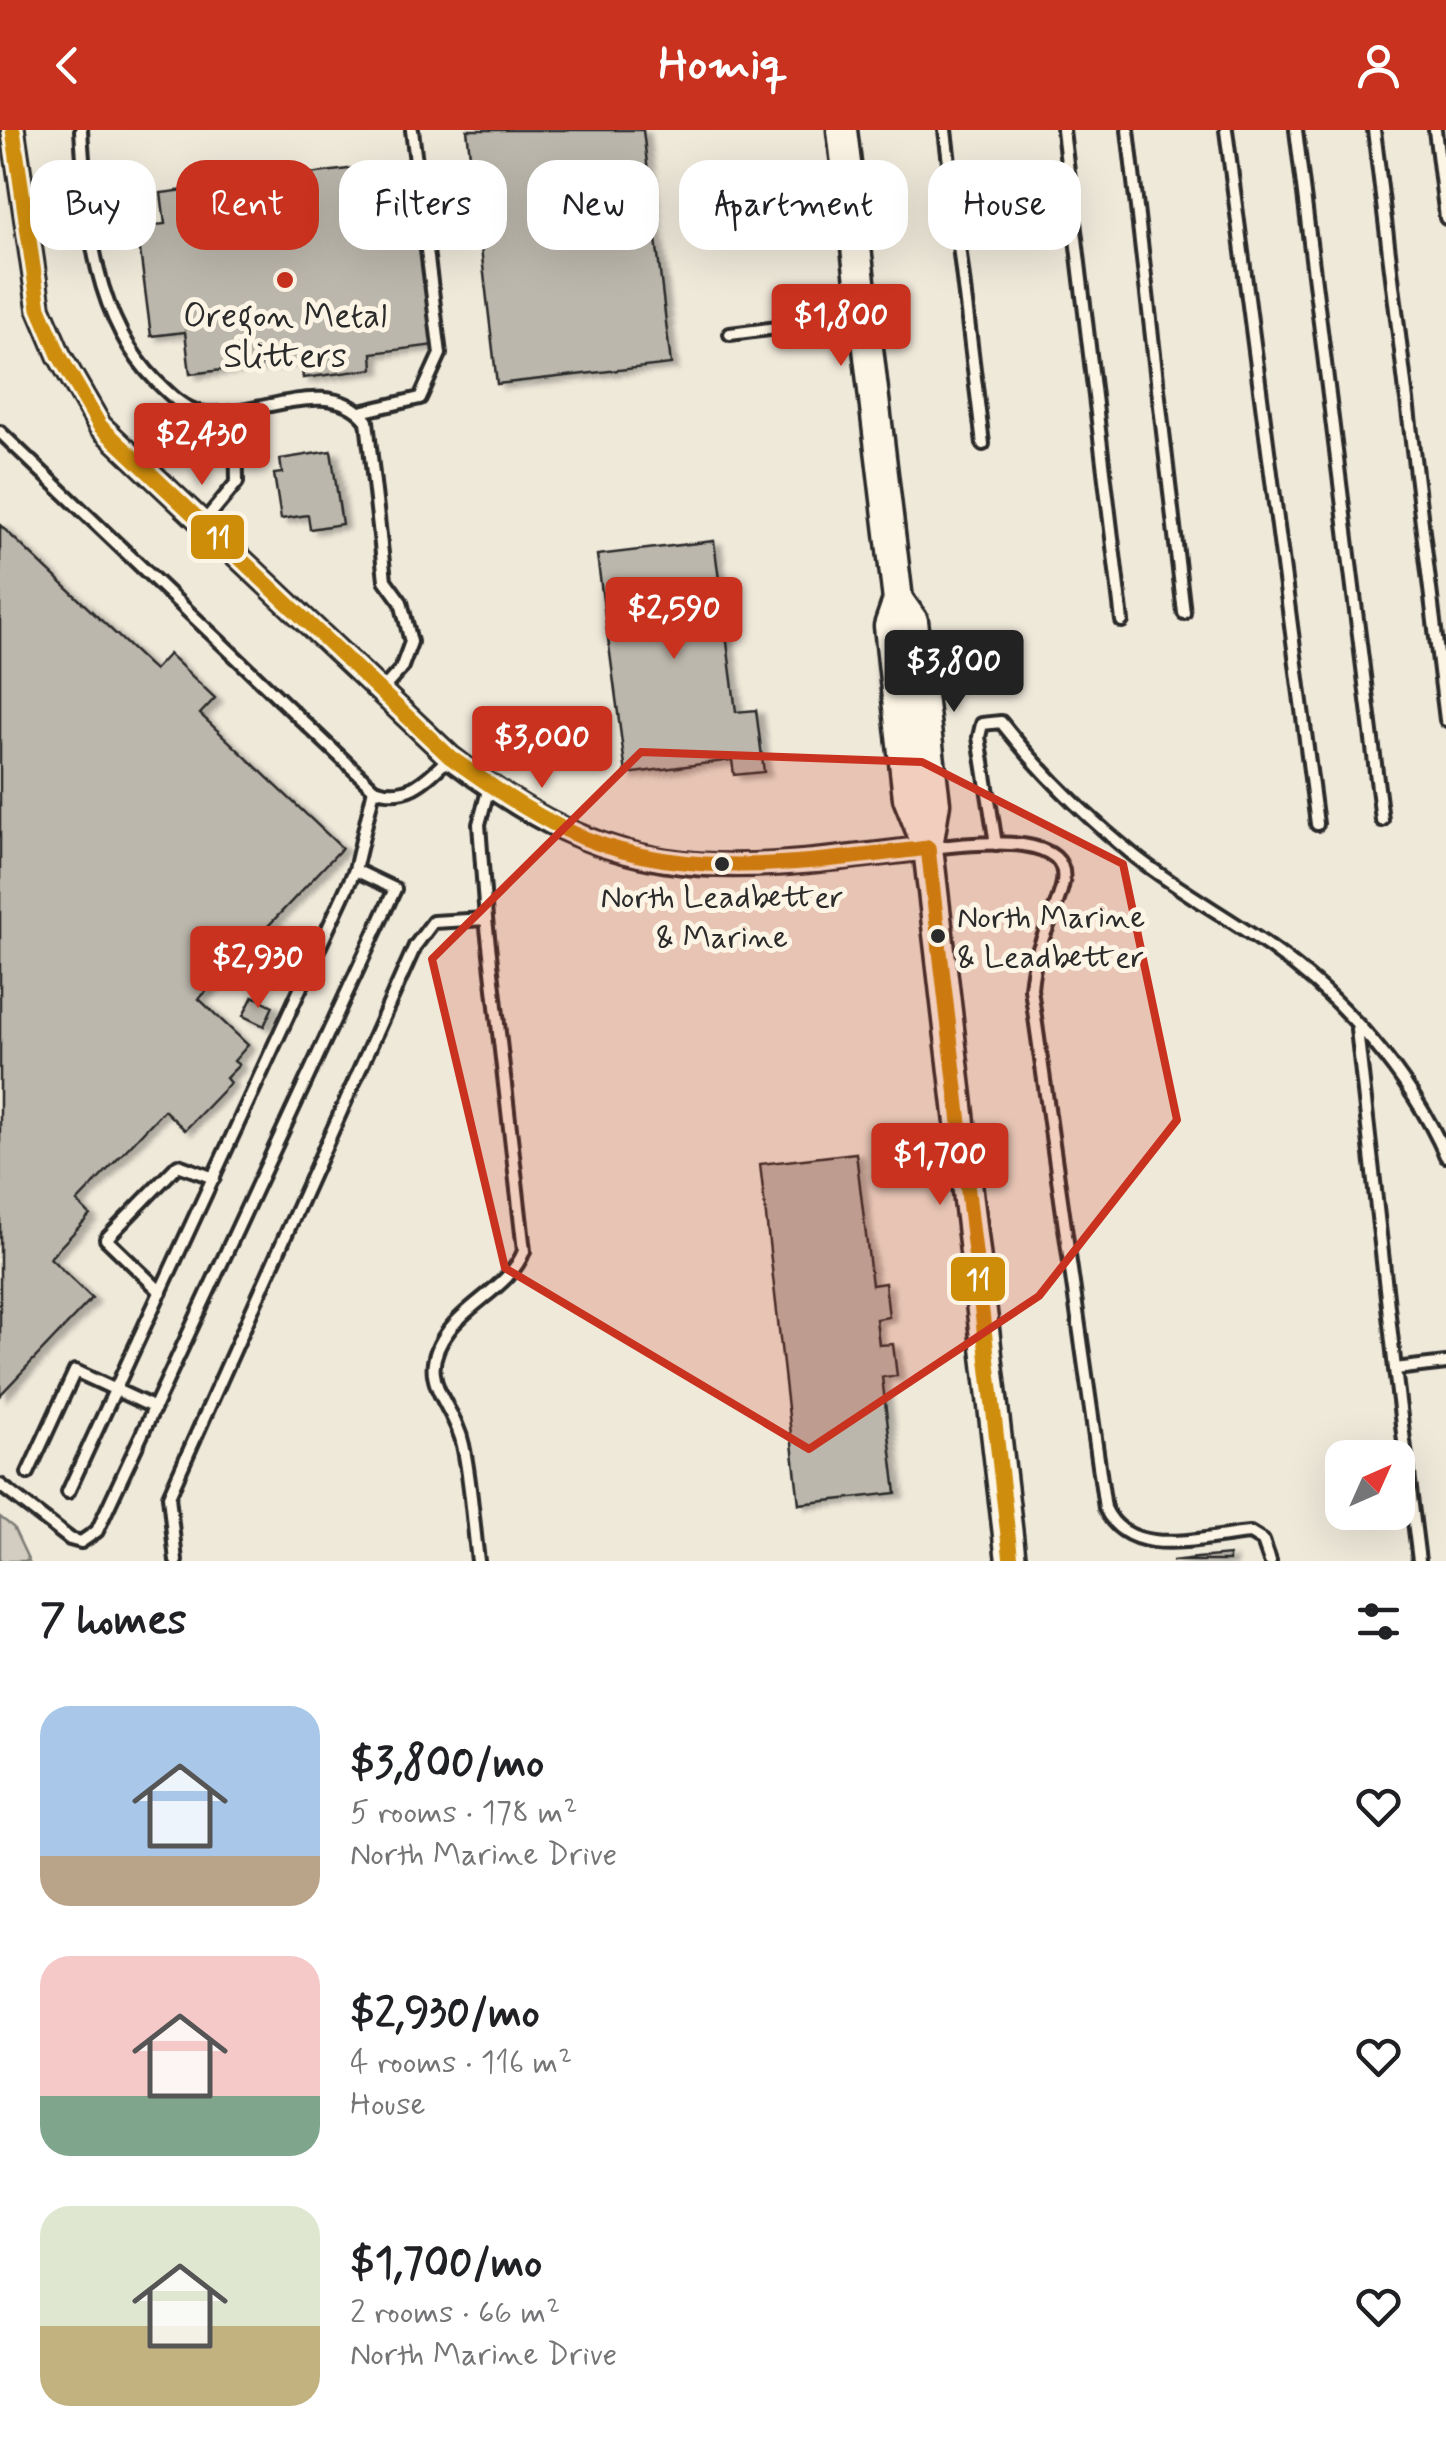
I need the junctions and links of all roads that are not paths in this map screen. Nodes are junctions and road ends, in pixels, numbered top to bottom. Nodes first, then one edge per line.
1 (13, 130) edge
2 (81, 130) edge
3 (412, 130) edge
4 (842, 130) edge
5 (944, 130) edge
6 (1063, 130) edge
7 (1128, 130) edge
8 (1226, 130) edge
9 (1296, 130) edge
10 (1374, 130) edge
11 (1435, 130) edge
12 (1446, 218) edge
13 (864, 317) junction
14 (730, 334) dead end
15 (360, 412) junction
16 (236, 415) junction
17 (0, 432) edge
18 (983, 444) dead end
19 (202, 522) junction
20 (1184, 613) dead end
21 (1122, 621) dead end
22 (381, 692) junction
23 (1446, 720) edge
24 (450, 756) junction
25 (489, 787) junction
26 (374, 789) junction
27 (1382, 820) dead end
28 (1318, 824) dead end
29 (996, 844) junction
30 (928, 848) junction
31 (356, 870) junction
32 (486, 919) junction
33 (1357, 1027) junction
34 (1446, 1156) edge
35 (214, 1178) junction
36 (161, 1292) junction
37 (1446, 1363) edge
38 (1395, 1370) junction
39 (116, 1390) junction
40 (156, 1408) junction
41 (28, 1474) dead end
42 (0, 1485) edge
43 (68, 1492) dead end
44 (176, 1561) edge
45 (478, 1561) edge
46 (1011, 1561) edge
47 (1270, 1561) edge
48 (1418, 1561) edge

1 - 19 street
2 - 16 lane
3 - 15 lane
4 - 13 main road
5 - 18 lane
6 - 21 lane
7 - 20 lane
8 - 28 lane
9 - 27 lane
10 - 23 lane
11 - 12 lane
13 - 14 lane
13 - 30 main road
15 - 16 lane
15 - 22 lane
16 - 19 lane
17 - 26 lane
19 - 22 street
22 - 24 street
24 - 25 street
24 - 26 lane
25 - 30 street
25 - 32 lane
26 - 31 lane
29 - 30 lane
29 - 33 lane
29 - 47 lane
30 - 46 main road
31 - 35 lane
31 - 40 lane
32 - 44 lane
32 - 45 lane
33 - 34 lane
33 - 38 lane
35 - 36 lane
35 - 36 lane
36 - 39 lane
37 - 38 lane
38 - 48 lane
39 - 40 lane
39 - 41 lane
39 - 43 lane
40 - 42 lane

